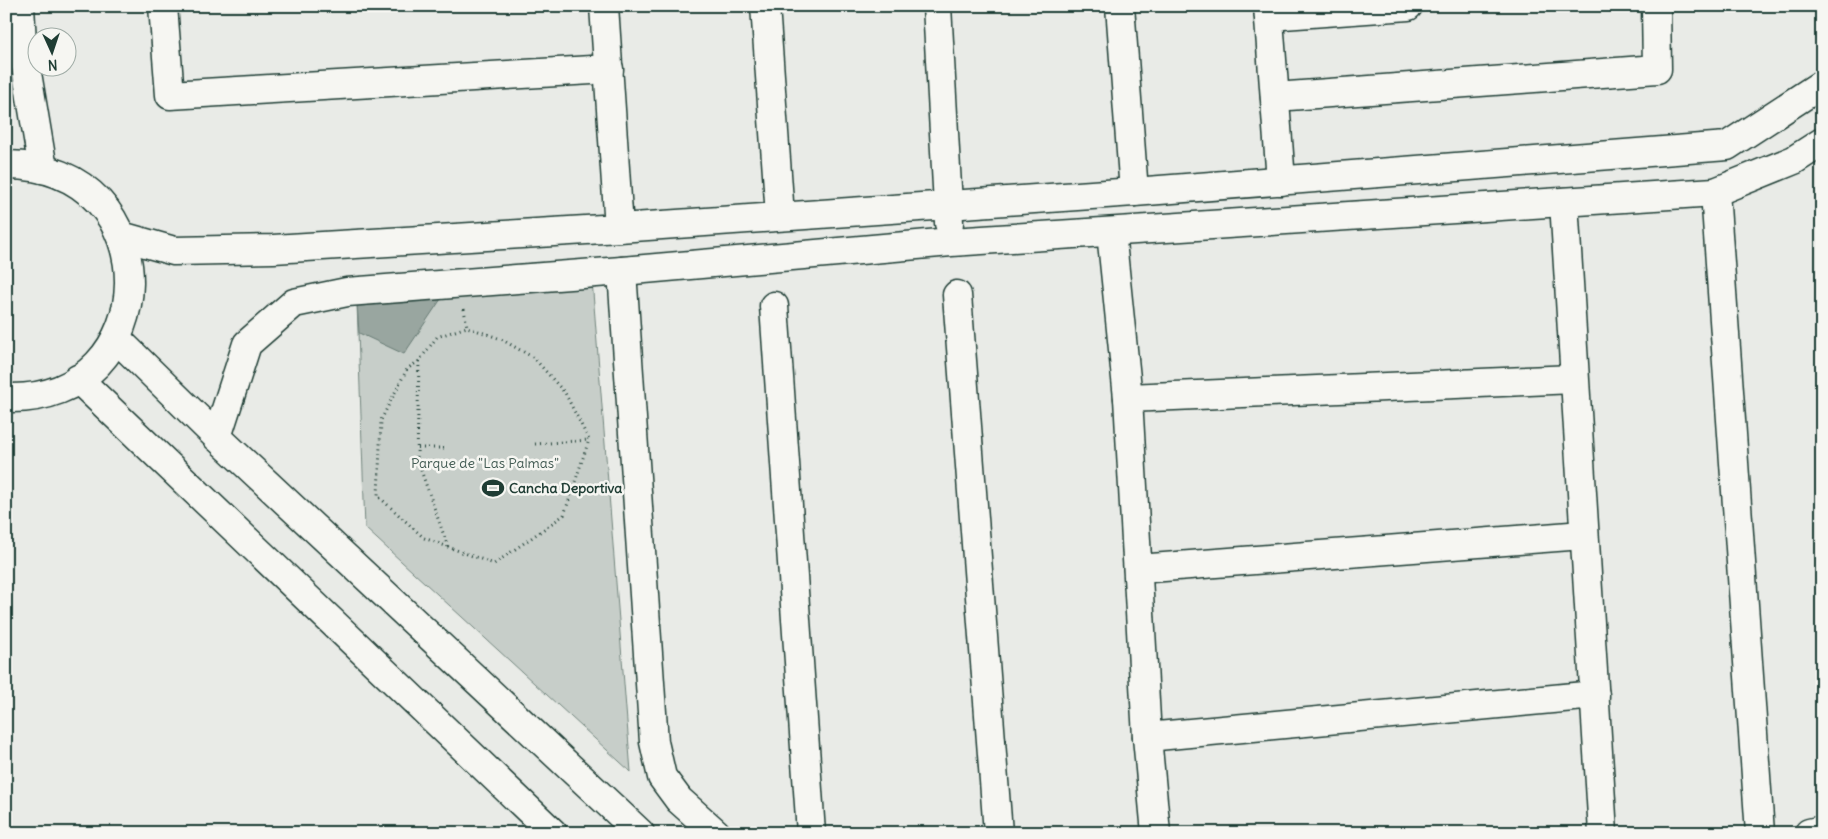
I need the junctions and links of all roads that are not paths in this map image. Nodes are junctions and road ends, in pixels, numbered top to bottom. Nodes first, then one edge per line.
1 (20, 6) edge
2 (163, 6) edge
3 (604, 6) edge
4 (764, 6) edge
5 (937, 6) edge
6 (1120, 6) edge
7 (1408, 6) edge
8 (1656, 6) edge
9 (1269, 11) edge
10 (609, 69) junction
11 (1822, 84) edge
12 (1275, 97) junction
13 (1822, 142) edge
14 (6, 165) edge
15 (44, 169) junction
16 (1281, 181) junction
17 (1134, 192) junction
18 (1715, 192) junction
19 (1564, 202) junction
20 (948, 204) junction
21 (780, 216) junction
22 (619, 228) junction
23 (1111, 232) junction
24 (121, 236) junction
25 (951, 242) junction
26 (622, 271) junction
27 (957, 295) dead end
28 (774, 306) dead end
29 (116, 338) junction
30 (78, 379) junction
31 (1574, 379) junction
32 (6, 398) edge
33 (1128, 398) junction
34 (216, 437) junction
35 (1583, 535) junction
36 (1138, 569) junction
37 (1595, 695) junction
38 (1147, 737) junction
39 (1822, 830) edge
40 (553, 833) edge
41 (640, 833) edge
42 (716, 833) edge
43 (811, 833) edge
44 (998, 833) edge
45 (1156, 833) edge
46 (1603, 833) edge
47 (1760, 833) edge
48 (1809, 833) edge

1 - 15 street
2 - 10 street
3 - 10 street
4 - 21 street
5 - 20 street
6 - 17 street
7 - 9 street
8 - 12 street
9 - 12 street
10 - 22 street
11 - 16 street
12 - 16 street
13 - 18 street
14 - 15 street
15 - 24 street
16 - 17 street
17 - 20 street
18 - 19 street
18 - 47 street
19 - 23 street
19 - 31 street
20 - 21 street
20 - 25 street
21 - 22 street
22 - 24 street
23 - 25 street
23 - 33 street
24 - 29 street
25 - 26 street
26 - 34 street
26 - 42 street
27 - 44 street
28 - 43 street
29 - 30 street
29 - 34 street
30 - 32 street
30 - 40 street
31 - 33 street
31 - 35 street
33 - 36 street
34 - 41 street
35 - 36 street
35 - 37 street
36 - 38 street
37 - 38 street
37 - 46 street
38 - 45 street
39 - 48 street

